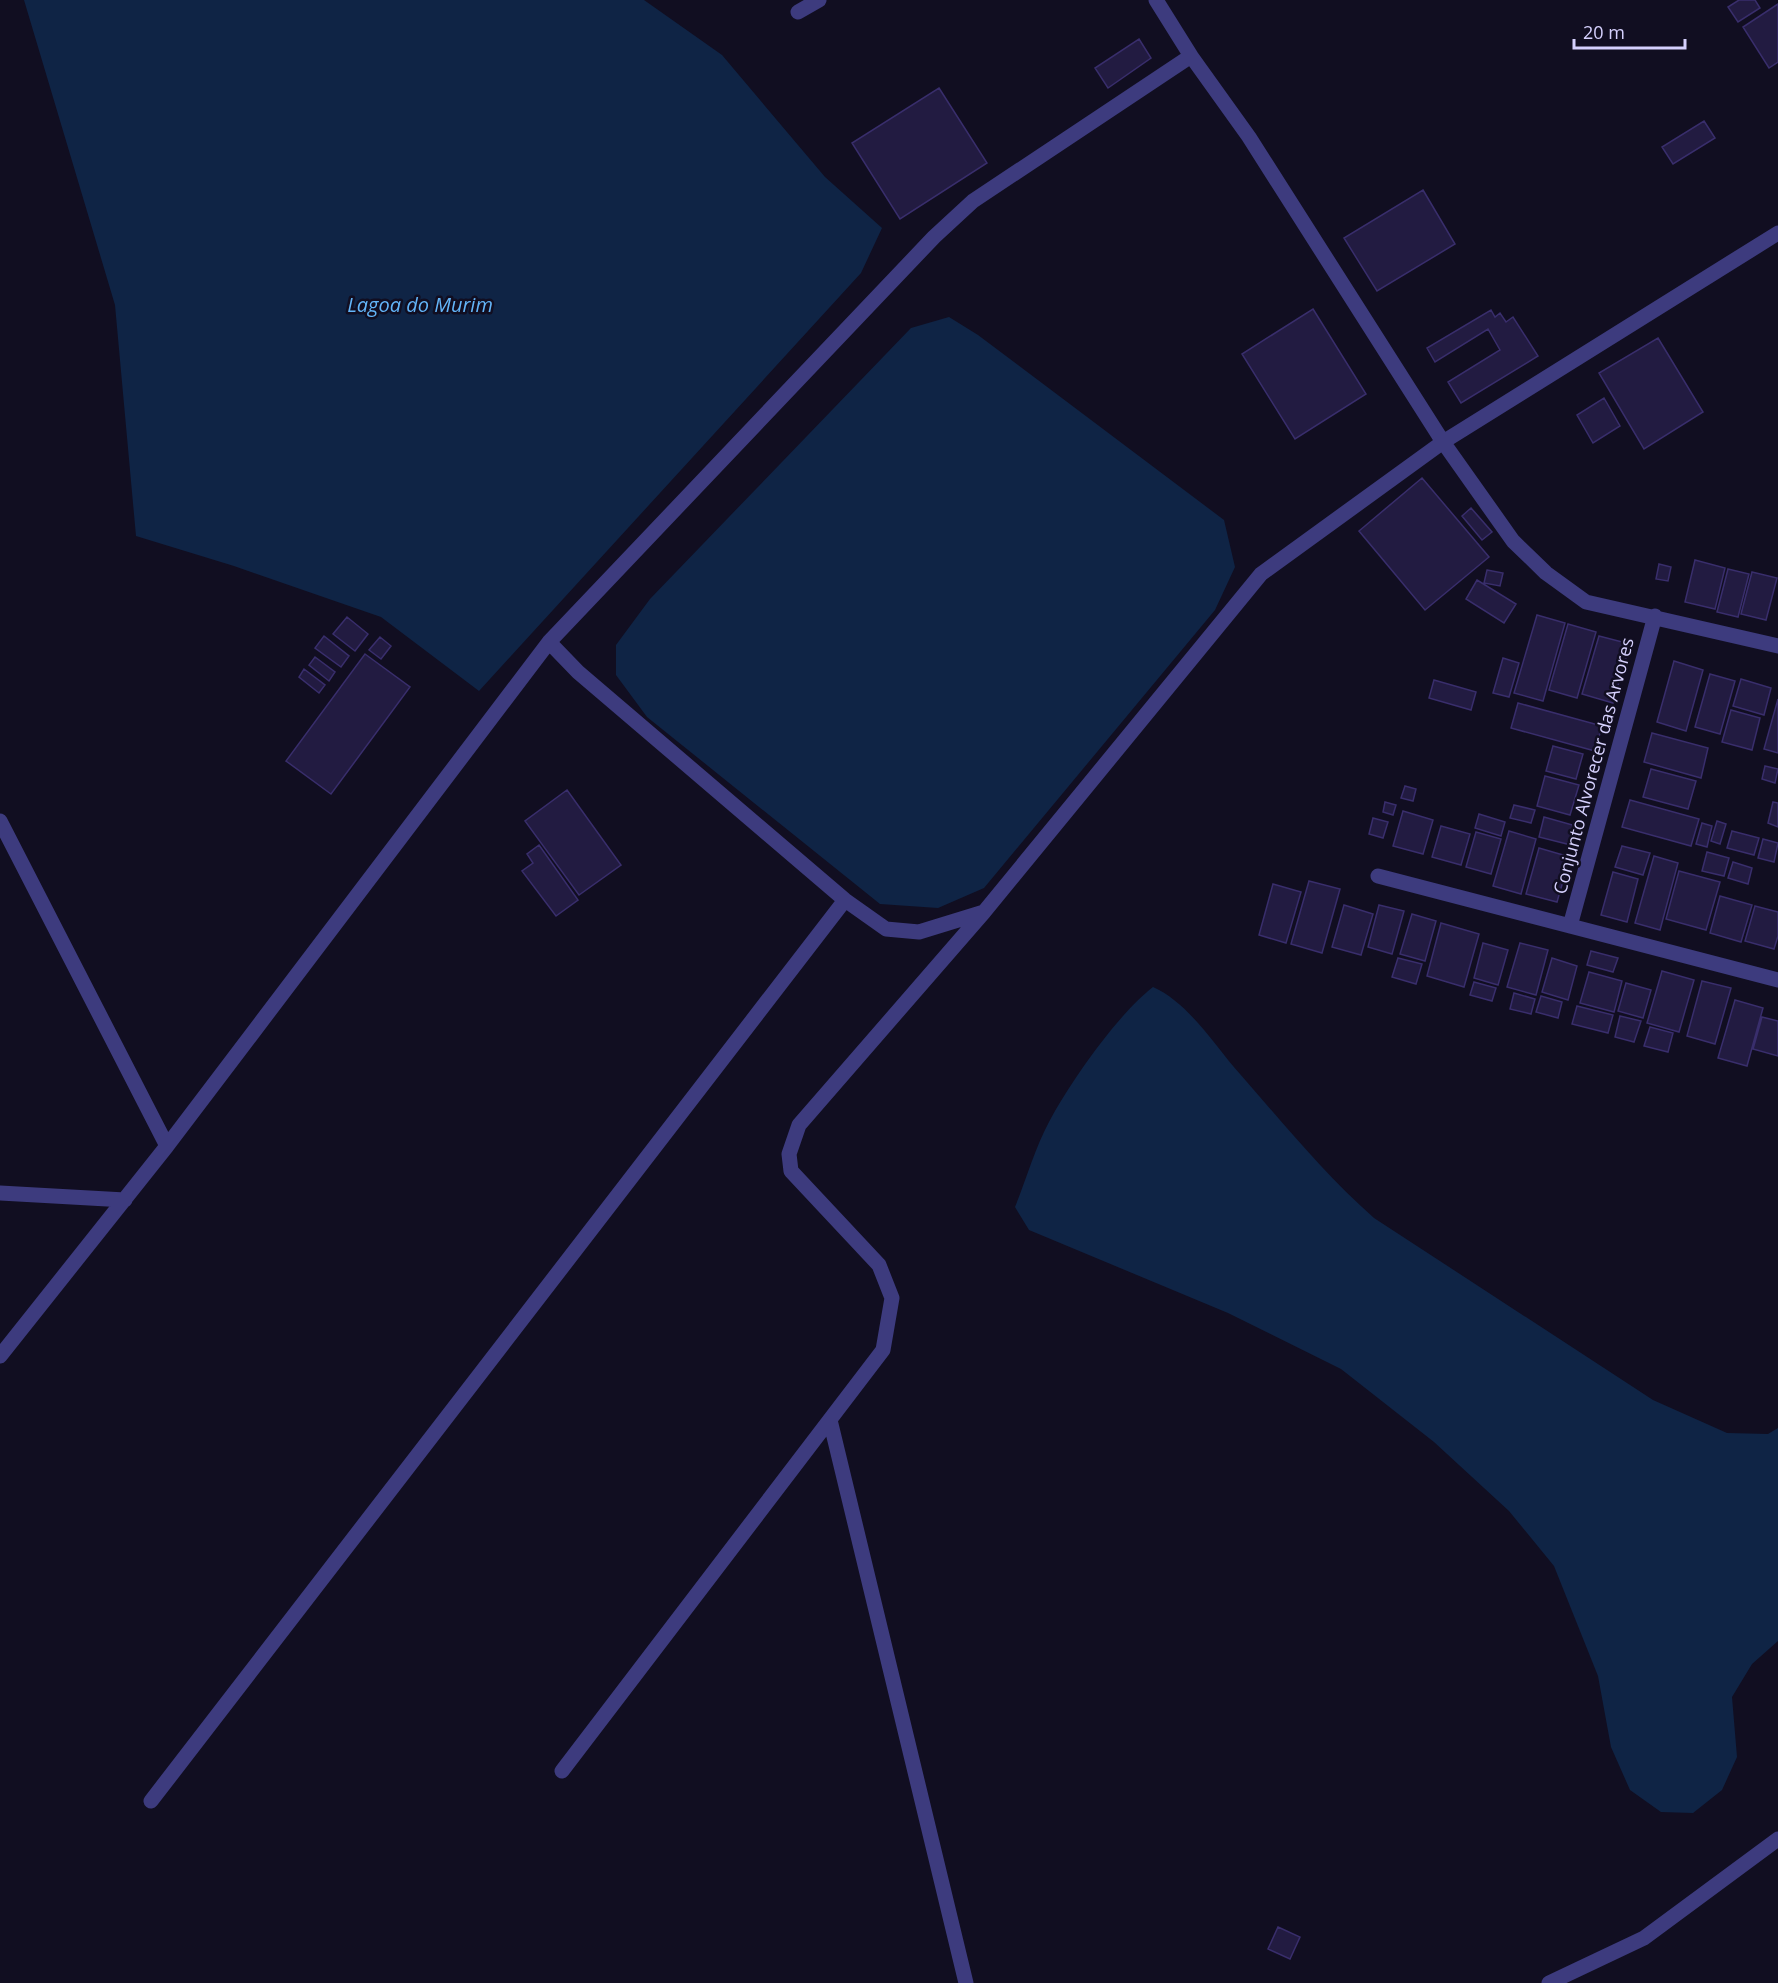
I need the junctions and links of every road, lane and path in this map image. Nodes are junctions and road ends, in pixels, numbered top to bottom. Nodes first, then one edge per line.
1 (819, 0) edge
2 (1156, 0) edge
3 (798, 12) dead end
4 (1191, 56) junction
5 (1778, 233) edge
6 (1443, 442) junction
7 (1655, 616) junction
8 (549, 642) junction
9 (1778, 646) edge
10 (0, 821) edge
11 (1378, 876) dead end
12 (844, 900) junction
13 (984, 912) junction
14 (1570, 926) junction
15 (1778, 980) edge
16 (167, 1146) junction
17 (0, 1193) edge
18 (125, 1200) junction
19 (0, 1356) edge
20 (830, 1420) junction
21 (562, 1771) dead end
22 (151, 1801) dead end
23 (1778, 1839) edge
24 (966, 1983) edge
25 (1549, 1983) edge

1 - 3 street
2 - 4 street, Conjunto Alvorecer das Arvores
4 - 6 street, Conjunto Alvorecer das Arvores
4 - 8 street
5 - 6 street
6 - 7 street, Conjunto Alvorecer das Arvores
6 - 13 street
7 - 9 street, Conjunto Alvorecer das Arvores
7 - 14 street, Conjunto Alvorecer das Arvores
8 - 12 street
8 - 16 street
10 - 16 street
11 - 14 street
12 - 13 street
12 - 22 street
13 - 20 street
14 - 15 street
16 - 18 street
17 - 18 street
18 - 19 street
20 - 21 street
20 - 24 street
23 - 25 street

